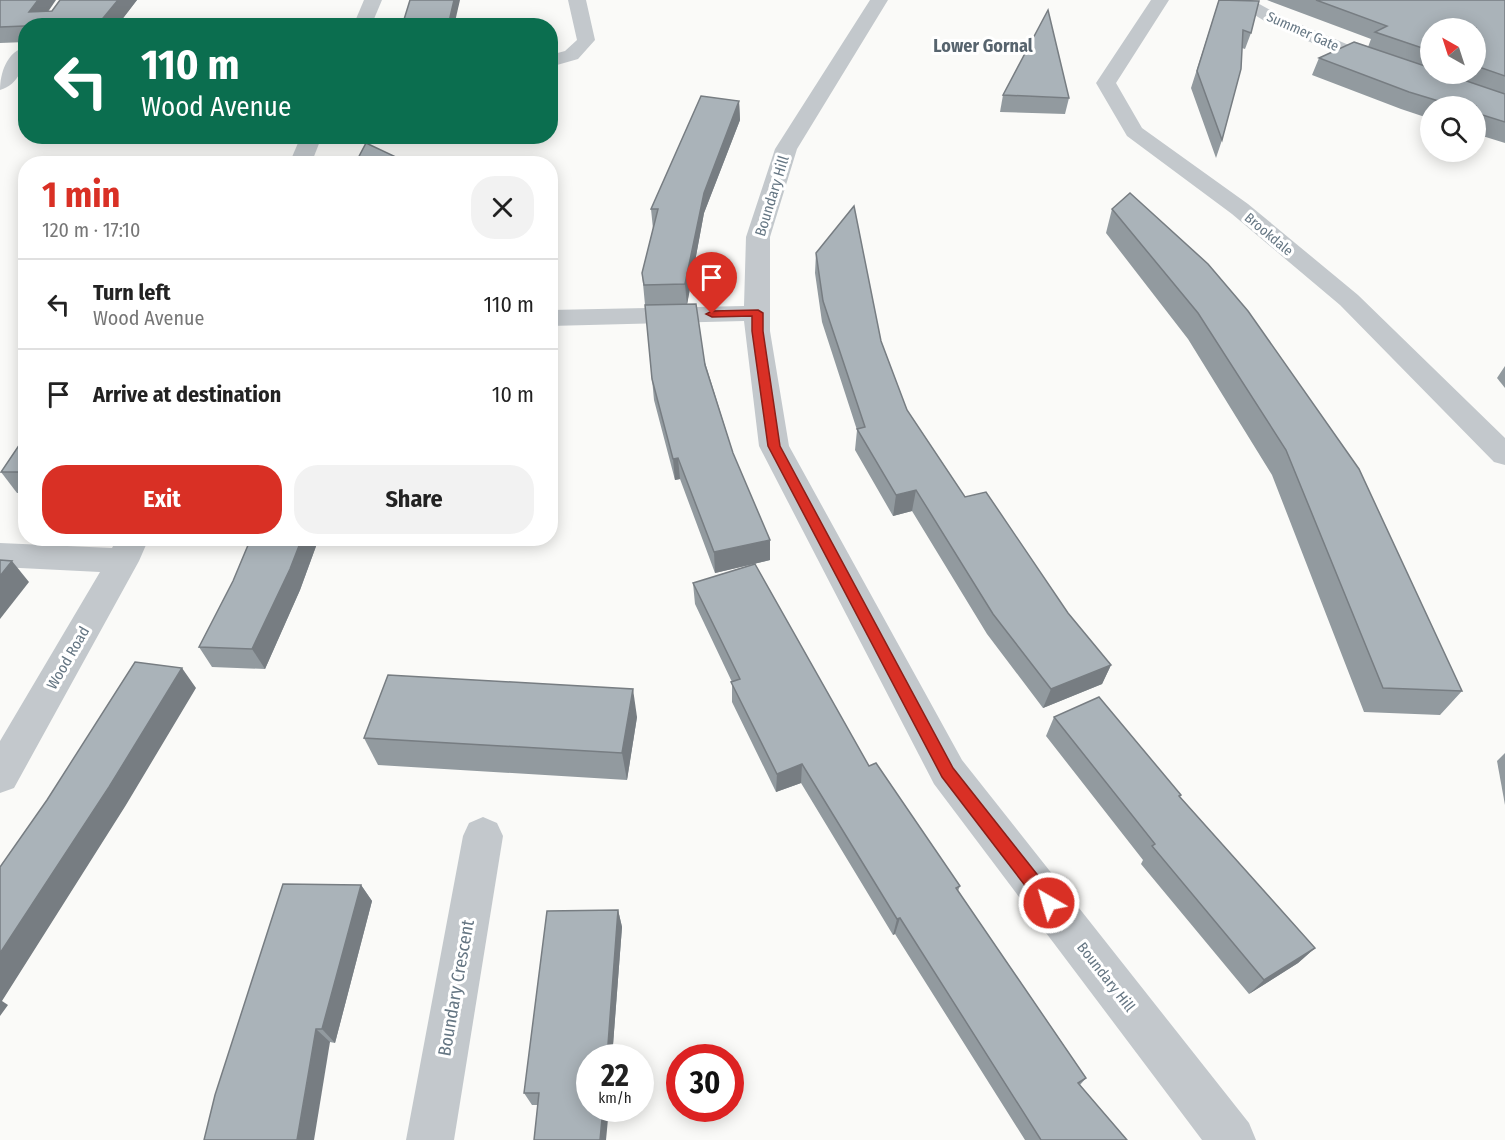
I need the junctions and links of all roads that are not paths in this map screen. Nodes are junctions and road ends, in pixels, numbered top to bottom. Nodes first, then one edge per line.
1 (373, 0) edge
2 (577, 0) edge
3 (879, 0) edge
4 (1160, 0) edge
5 (1239, 0) edge
6 (365, 18) edge
7 (558, 60) edge
8 (18, 62) edge
9 (1404, 73) edge
10 (0, 84) edge
11 (758, 313) junction
12 (558, 318) edge
13 (1505, 455) edge
14 (128, 550) edge
15 (0, 555) edge
16 (0, 776) edge
17 (483, 836) dead end
18 (430, 1140) edge
19 (1232, 1140) edge

1 - 6 street
2 - 7 street
3 - 11 street, Boundary Hill
4 - 13 street, Brookdale
5 - 9 street, Summer Gate
8 - 10 street
11 - 12 street
11 - 19 street, Boundary Hill
14 - 15 street
14 - 16 street, Wood Road
17 - 18 street, Boundary Crescent

